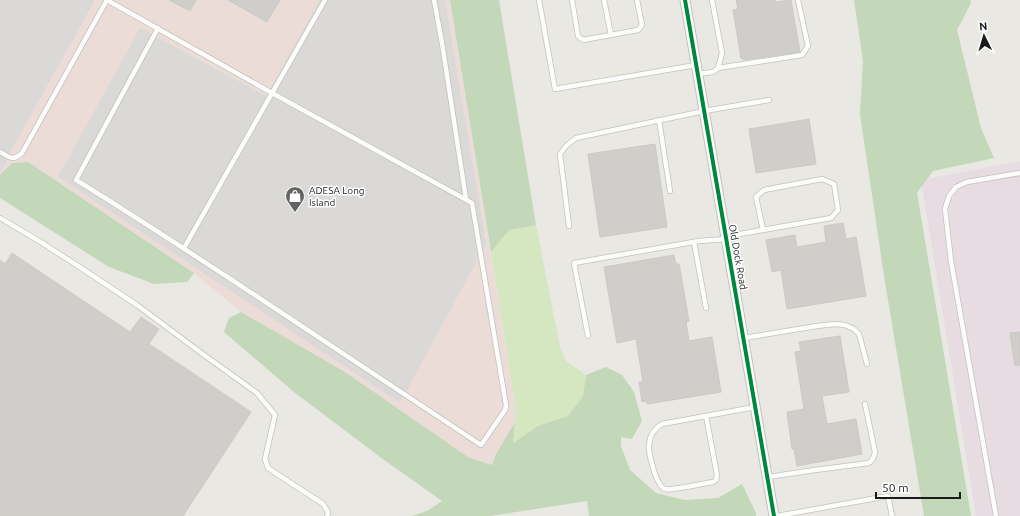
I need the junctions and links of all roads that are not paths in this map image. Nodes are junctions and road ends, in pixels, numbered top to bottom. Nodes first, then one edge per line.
1 (107, 0) edge
2 (325, 0) edge
3 (434, 0) edge
4 (539, 0) edge
5 (572, 0) edge
6 (604, 0) edge
7 (637, 0) edge
8 (685, 0) edge
9 (712, 0) edge
10 (798, 0) edge
11 (158, 28) junction
12 (611, 35) junction
13 (696, 65) junction
14 (718, 68) junction
15 (698, 74) junction
16 (272, 93) junction
17 (769, 100) dead end
18 (704, 111) junction
19 (659, 120) junction
20 (0, 152) edge
21 (1020, 173) edge
22 (670, 191) dead end
23 (466, 199) junction
24 (0, 218) edge
25 (569, 226) dead end
26 (763, 230) junction
27 (726, 238) junction
28 (694, 242) junction
29 (184, 248) junction
30 (706, 308) dead end
31 (588, 336) dead end
32 (744, 338) junction
33 (867, 364) dead end
34 (865, 404) dead end
35 (756, 407) junction
36 (706, 416) junction
37 (768, 477) junction
38 (805, 514) edge
39 (326, 516) edge
40 (776, 516) edge
41 (892, 516) edge
42 (996, 516) edge

1 - 11 lane
1 - 20 lane
2 - 16 lane
3 - 23 lane
4 - 13 lane
5 - 12 lane
6 - 12 lane
7 - 12 lane
8 - 13 street, Old Dock Road
9 - 14 lane
10 - 14 lane
11 - 16 lane
11 - 29 lane
13 - 15 street, Old Dock Road
14 - 15 lane
15 - 18 street, Old Dock Road
16 - 23 lane
16 - 29 lane
17 - 18 lane
18 - 19 lane
18 - 27 street, Old Dock Road
19 - 22 lane
19 - 25 lane
21 - 42 lane
23 - 29 lane
24 - 39 lane
26 - 26 lane
26 - 27 lane
27 - 28 lane
27 - 32 street, Old Dock Road
28 - 30 lane
28 - 31 lane
32 - 33 lane
32 - 35 street, Old Dock Road
34 - 37 lane
35 - 36 lane
35 - 37 street, Old Dock Road
36 - 36 lane
37 - 40 street, Old Dock Road
38 - 40 lane
38 - 41 lane

